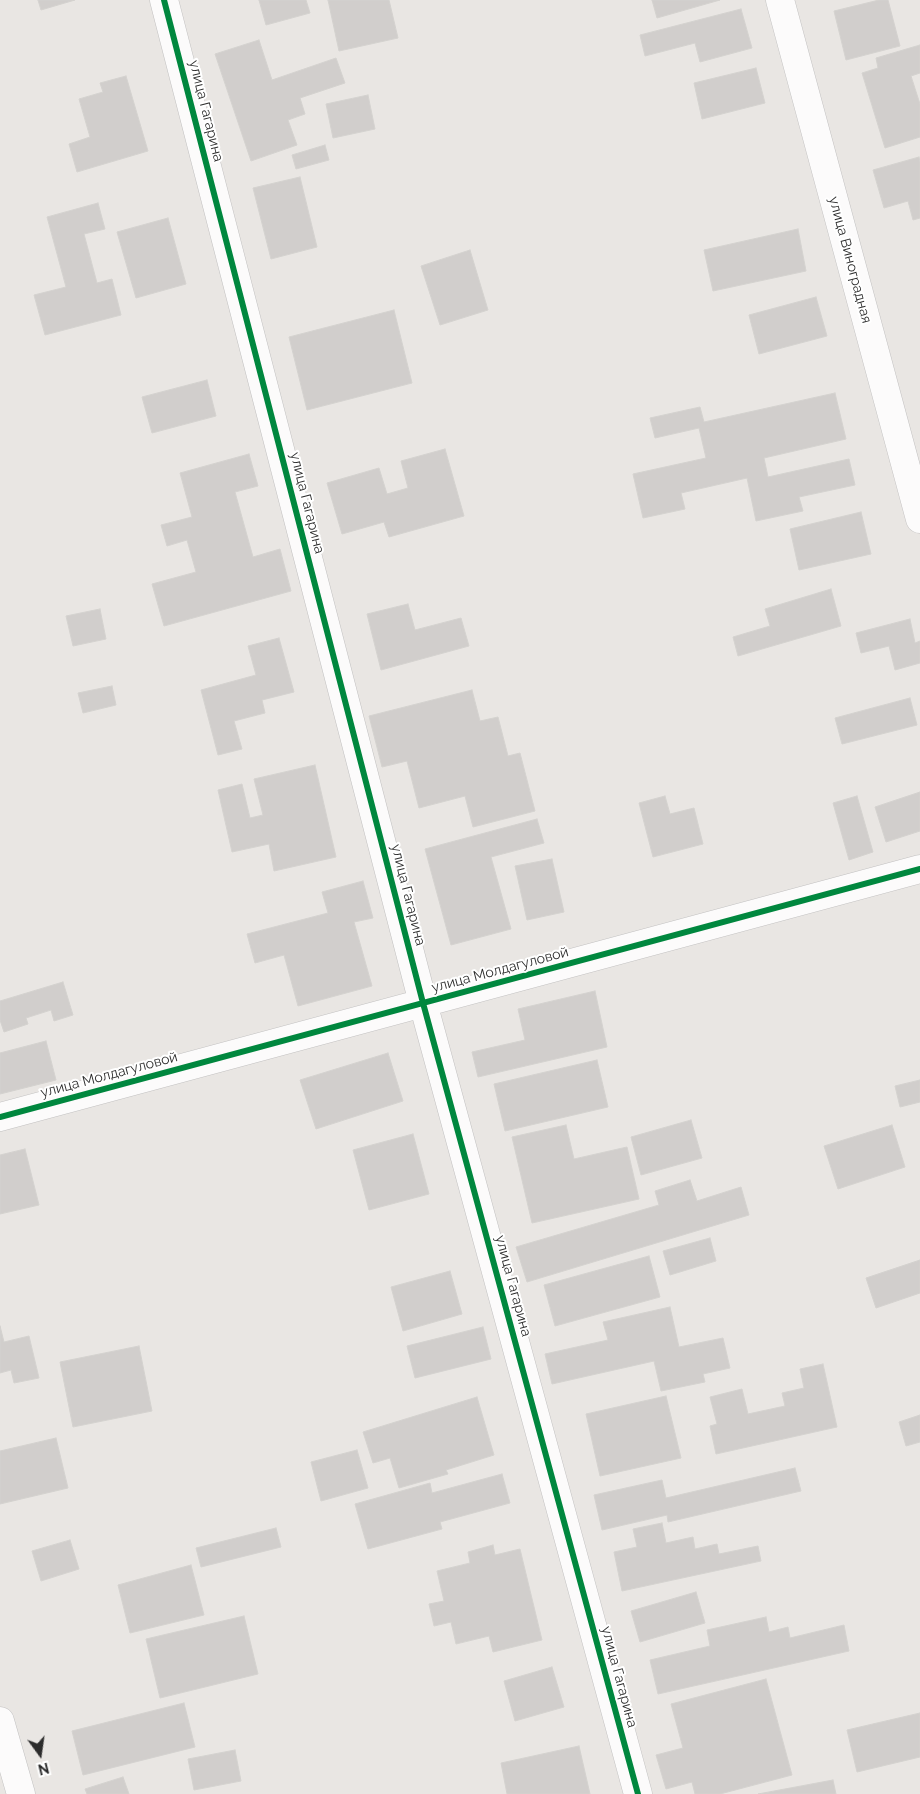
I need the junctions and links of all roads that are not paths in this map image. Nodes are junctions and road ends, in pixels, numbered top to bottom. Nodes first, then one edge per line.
1 (164, 0) edge
2 (780, 0) edge
3 (920, 519) edge
4 (920, 869) edge
5 (423, 1004) junction
6 (0, 1117) edge
7 (0, 1721) edge
8 (21, 1794) edge
9 (638, 1794) edge

1 - 5 street, улица Гагарина
2 - 3 street, улица Виноградная
4 - 5 street, улица Молдагуловой
5 - 6 street, улица Молдагуловой
5 - 9 street, улица Гагарина
7 - 8 street

